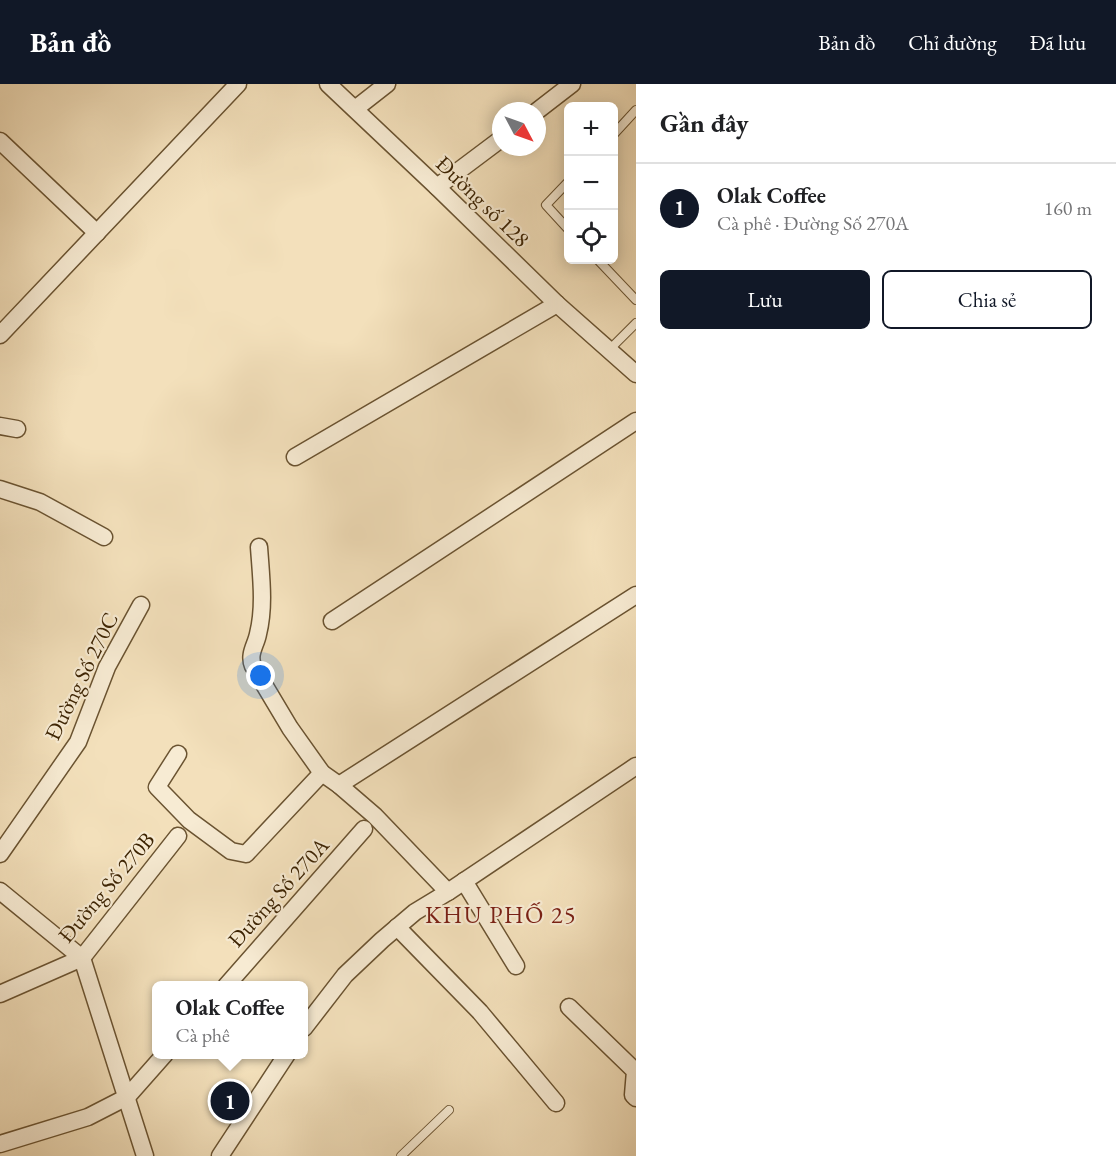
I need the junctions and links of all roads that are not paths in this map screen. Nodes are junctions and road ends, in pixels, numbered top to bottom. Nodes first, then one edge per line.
1 (238, 84) edge
2 (328, 84) edge
3 (387, 84) edge
4 (572, 84) edge
5 (546, 104) edge
6 (355, 109) junction
7 (636, 110) edge
8 (618, 130) edge
9 (0, 141) edge
10 (492, 145) edge
11 (564, 186) edge
12 (437, 187) junction
13 (564, 225) edge
14 (97, 233) junction
15 (602, 264) edge
16 (636, 300) edge
17 (557, 304) junction
18 (636, 323) edge
19 (0, 335) edge
20 (609, 350) junction
21 (636, 374) edge
22 (636, 421) edge
23 (0, 426) edge
24 (17, 429) dead end
25 (295, 457) dead end
26 (0, 489) edge
27 (104, 537) dead end
28 (260, 547) dead end
29 (636, 595) edge
30 (141, 605) dead end
31 (332, 621) dead end
32 (178, 754) dead end
33 (636, 766) edge
34 (322, 773) junction
35 (339, 785) junction
36 (364, 829) dead end
37 (178, 836) dead end
38 (0, 854) edge
39 (464, 881) junction
40 (0, 891) edge
41 (448, 892) junction
42 (397, 927) junction
43 (82, 958) junction
44 (516, 966) dead end
45 (230, 981) edge
46 (0, 994) edge
47 (569, 1006) dead end
48 (308, 1022) edge
49 (161, 1059) edge
50 (284, 1059) edge
51 (635, 1070) edge
52 (127, 1097) junction
53 (636, 1098) edge
54 (556, 1103) dead end
55 (449, 1110) dead end
56 (0, 1144) edge
57 (145, 1156) edge
58 (220, 1156) edge
59 (401, 1156) edge

1 - 14 street
2 - 6 street, Đường số 128
3 - 6 street
4 - 5 street
6 - 12 street, Đường số 128
7 - 8 lane
9 - 14 street
10 - 12 street
11 - 13 lane
12 - 17 street, Đường số 128
14 - 19 street
15 - 16 lane
17 - 20 street, Đường số 128
17 - 25 street
18 - 20 lane
20 - 21 street, Đường số 128
22 - 31 street
23 - 24 street
26 - 27 street
28 - 34 street
29 - 35 street
30 - 38 street, Đường Số 270C
32 - 34 street
33 - 39 street
34 - 35 street
35 - 41 street
36 - 45 street, Đường Số 270A
37 - 43 street, Đường Số 270B
39 - 41 street
39 - 44 street
40 - 43 street
41 - 42 street
42 - 48 street
42 - 54 street
43 - 46 street, Đường Số 270B
43 - 52 street
47 - 51 street
49 - 52 street
50 - 58 street
51 - 53 street
52 - 56 street
52 - 57 street
55 - 59 lane

